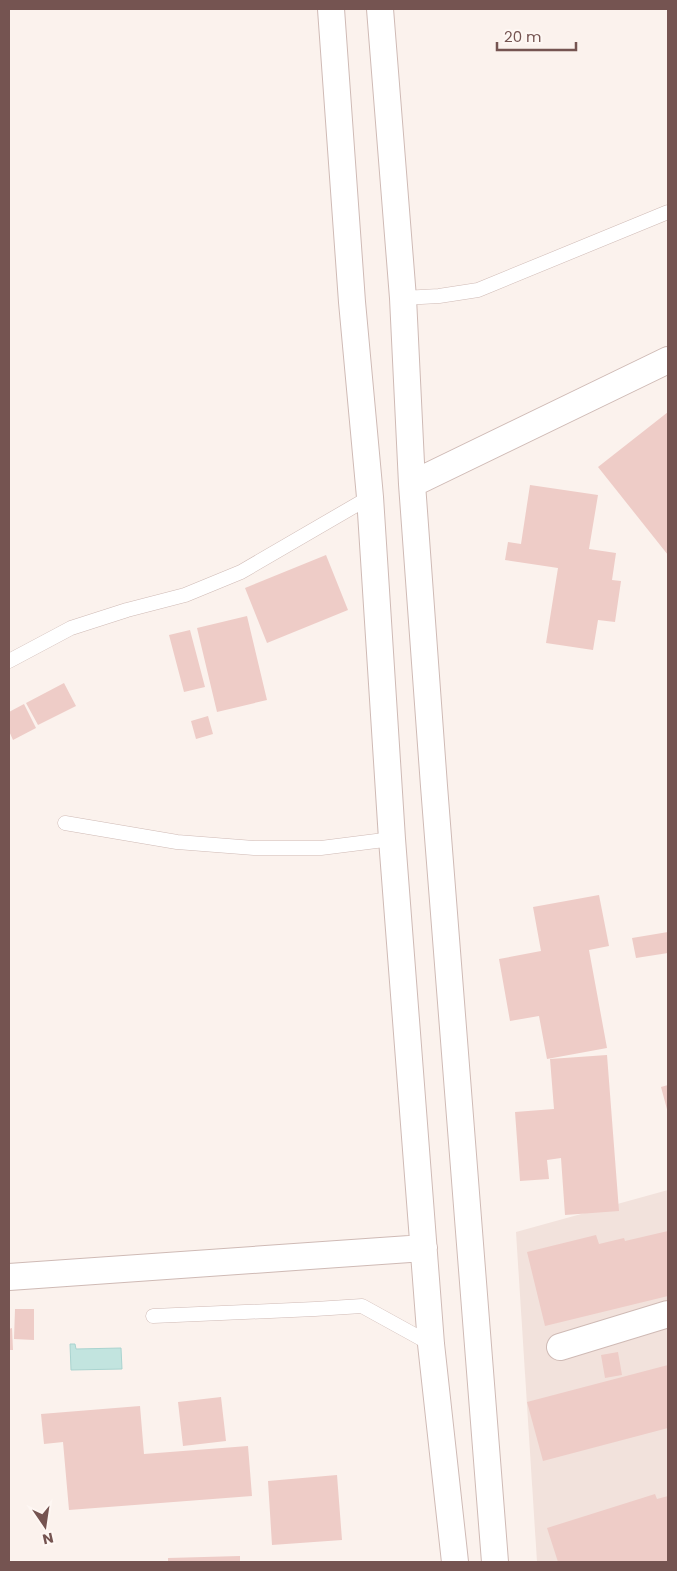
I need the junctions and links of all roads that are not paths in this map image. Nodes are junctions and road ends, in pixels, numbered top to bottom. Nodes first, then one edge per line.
1 (331, 9) edge
2 (380, 9) edge
3 (668, 212) edge
4 (403, 298) junction
5 (668, 360) edge
6 (412, 484) junction
7 (370, 497) junction
8 (9, 661) edge
9 (65, 823) dead end
10 (392, 839) junction
11 (424, 1248) junction
12 (9, 1277) edge
13 (668, 1314) edge
14 (154, 1316) dead end
15 (431, 1344) junction
16 (560, 1347) dead end
17 (455, 1562) edge
18 (495, 1562) edge

1 - 7 street
2 - 4 street
3 - 4 lane
4 - 6 street
5 - 6 street
6 - 18 street
7 - 8 lane
7 - 10 street
9 - 10 lane
10 - 11 street
11 - 12 street
11 - 15 street
13 - 16 street
14 - 15 lane
15 - 17 street

